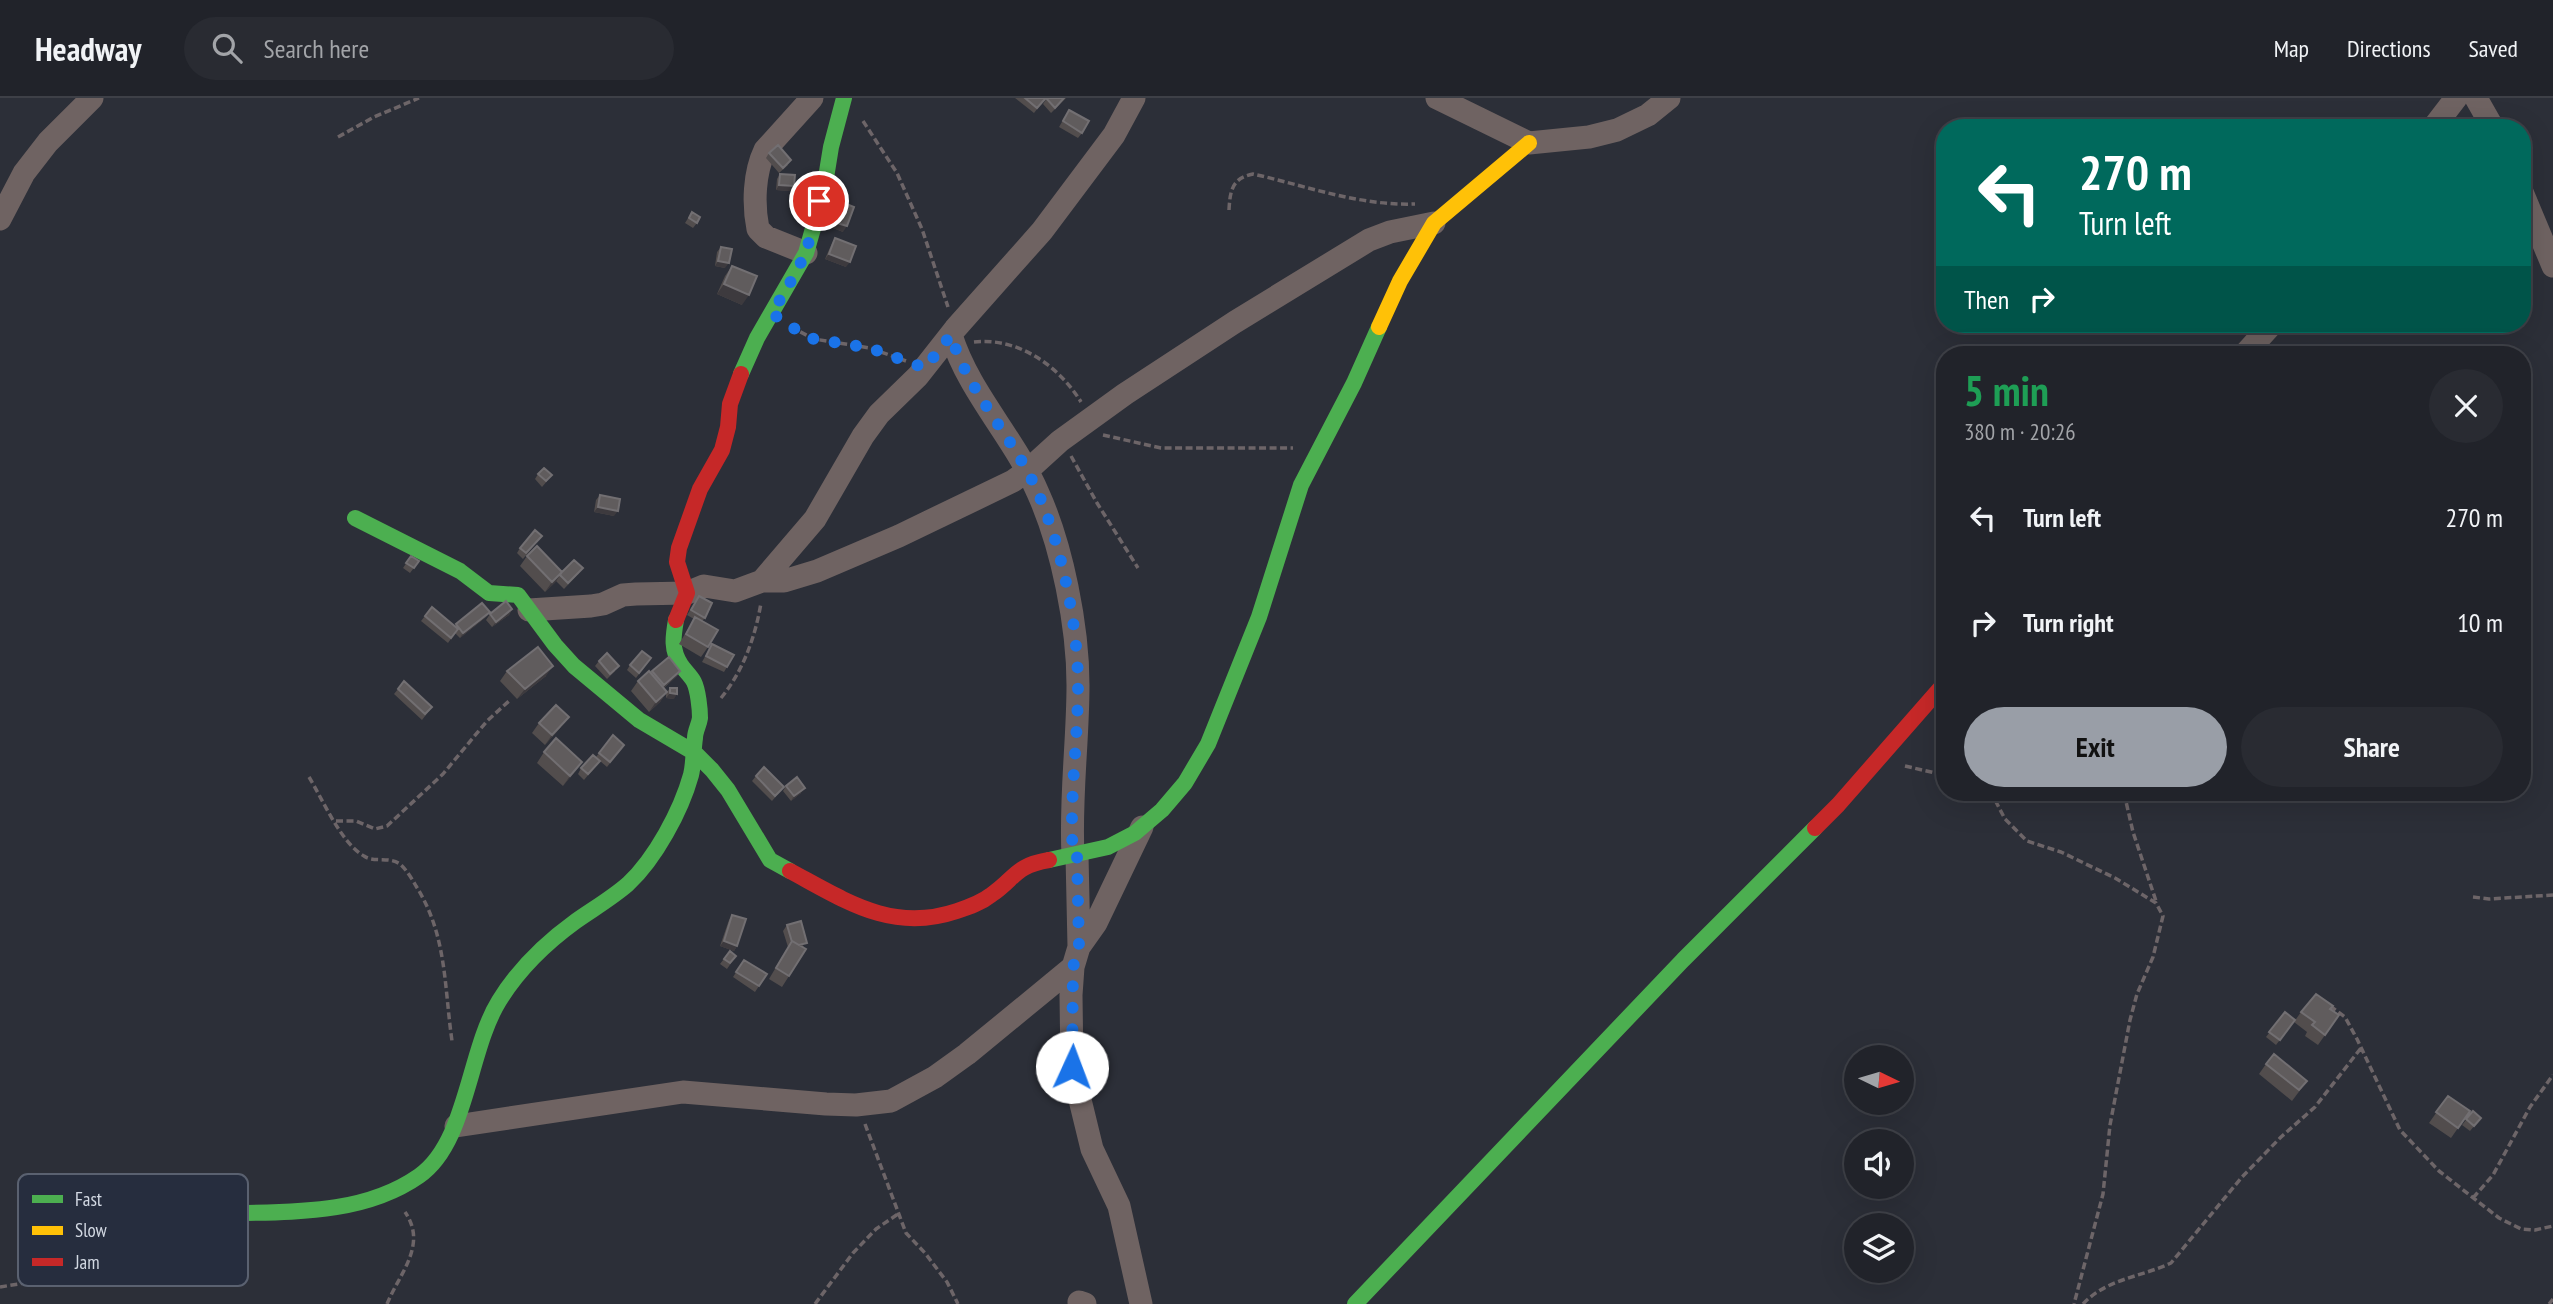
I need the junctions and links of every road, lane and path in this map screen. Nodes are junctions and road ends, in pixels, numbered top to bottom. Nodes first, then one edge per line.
1 (92, 98) edge
2 (419, 98) edge
3 (812, 98) edge
4 (1437, 98) edge
5 (1669, 98) edge
6 (2456, 98) edge
7 (2476, 98) edge
8 (843, 100) edge
9 (1125, 103) edge
10 (2440, 119) edge
11 (2488, 119) edge
12 (338, 137) dead end
13 (1530, 143) junction
14 (1419, 204) dead end
15 (1229, 210) dead end
16 (2531, 213) edge
17 (0, 219) edge
18 (1434, 223) junction
19 (806, 253) junction
20 (2553, 265) edge
21 (771, 313) junction
22 (2264, 333) edge
23 (953, 336) junction
24 (2252, 346) edge
25 (925, 368) junction
26 (1075, 430) junction
27 (1319, 447) junction
28 (1027, 471) junction
29 (355, 518) dead end
30 (1138, 568) dead end
31 (764, 581) junction
32 (687, 593) junction
33 (529, 610) junction
34 (1936, 693) edge
35 (509, 701) dead end
36 (700, 721) junction
37 (695, 753) junction
38 (1878, 759) junction
39 (1936, 773) edge
40 (309, 777) dead end
41 (1993, 801) edge
42 (2126, 801) edge
43 (336, 821) junction
44 (1142, 827) junction
45 (1075, 855) junction
46 (2553, 895) edge
47 (2473, 897) dead end
48 (2156, 903) junction
49 (1076, 957) junction
50 (2327, 1003) edge
51 (453, 1045) dead end
52 (2361, 1048) junction
53 (2553, 1074) edge
54 (856, 1105) junction
55 (456, 1126) junction
56 (405, 1186) junction
57 (2473, 1198) junction
58 (248, 1213) edge
59 (898, 1214) junction
60 (2553, 1226) edge
61 (18, 1284) edge
62 (0, 1287) edge
63 (2553, 1299) edge
64 (387, 1304) edge
65 (815, 1304) edge
66 (958, 1304) edge
67 (1141, 1304) edge
68 (1355, 1304) edge
69 (2074, 1304) edge
70 (2083, 1304) edge
71 (2549, 1304) edge

1 - 17 street
2 - 12 path
3 - 19 street
4 - 13 street
5 - 13 street
6 - 10 street
7 - 11 street
8 - 19 street
8 - 23 path
9 - 23 street
13 - 18 street
14 - 15 path
16 - 20 street
18 - 26 street
18 - 27 street
19 - 21 street
21 - 25 path
21 - 32 street
22 - 24 street
23 - 25 street
23 - 26 path
23 - 28 street
25 - 31 street
26 - 27 path
26 - 28 street
26 - 30 path
27 - 44 street
28 - 31 street
28 - 45 street
29 - 33 street
31 - 32 street
31 - 36 path
32 - 33 street
32 - 36 street
33 - 37 street
34 - 38 street
35 - 43 path
36 - 37 street
37 - 45 street
37 - 55 street
38 - 39 path
38 - 68 street
40 - 43 path
41 - 48 path
42 - 48 path
43 - 51 path
44 - 45 street
44 - 49 street
45 - 49 street
46 - 47 path
48 - 69 path
49 - 54 street
49 - 67 street
50 - 52 path
52 - 57 path
52 - 70 path
53 - 57 path
54 - 55 street
54 - 59 path
55 - 56 street
56 - 58 street
56 - 64 path
57 - 60 path
59 - 65 path
59 - 66 path
61 - 62 path
63 - 71 path

